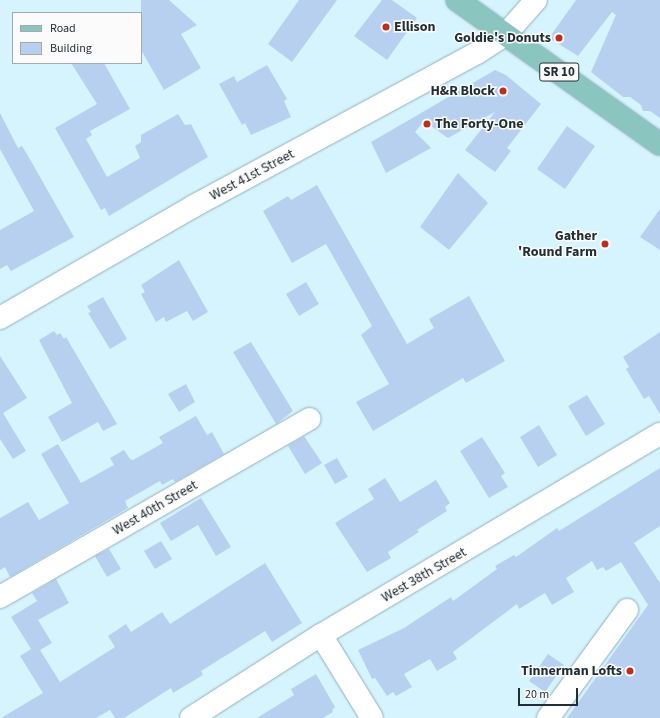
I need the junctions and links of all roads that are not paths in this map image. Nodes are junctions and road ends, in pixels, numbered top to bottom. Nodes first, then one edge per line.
1 (457, 0) edge
2 (536, 0) edge
3 (506, 34) junction
4 (660, 144) edge
5 (0, 318) edge
6 (309, 419) dead end
7 (660, 434) edge
8 (0, 597) edge
9 (627, 610) dead end
10 (320, 635) junction
11 (191, 718) edge
12 (372, 718) edge
13 (548, 718) edge

1 - 3 main road, SR 10
2 - 3 street, West 41st Street
3 - 4 main road, SR 10
3 - 5 street, West 41st Street
6 - 8 street, West 40th Street
7 - 10 street, West 38th Street
9 - 13 street
10 - 11 street, West 38th Street
10 - 12 street

